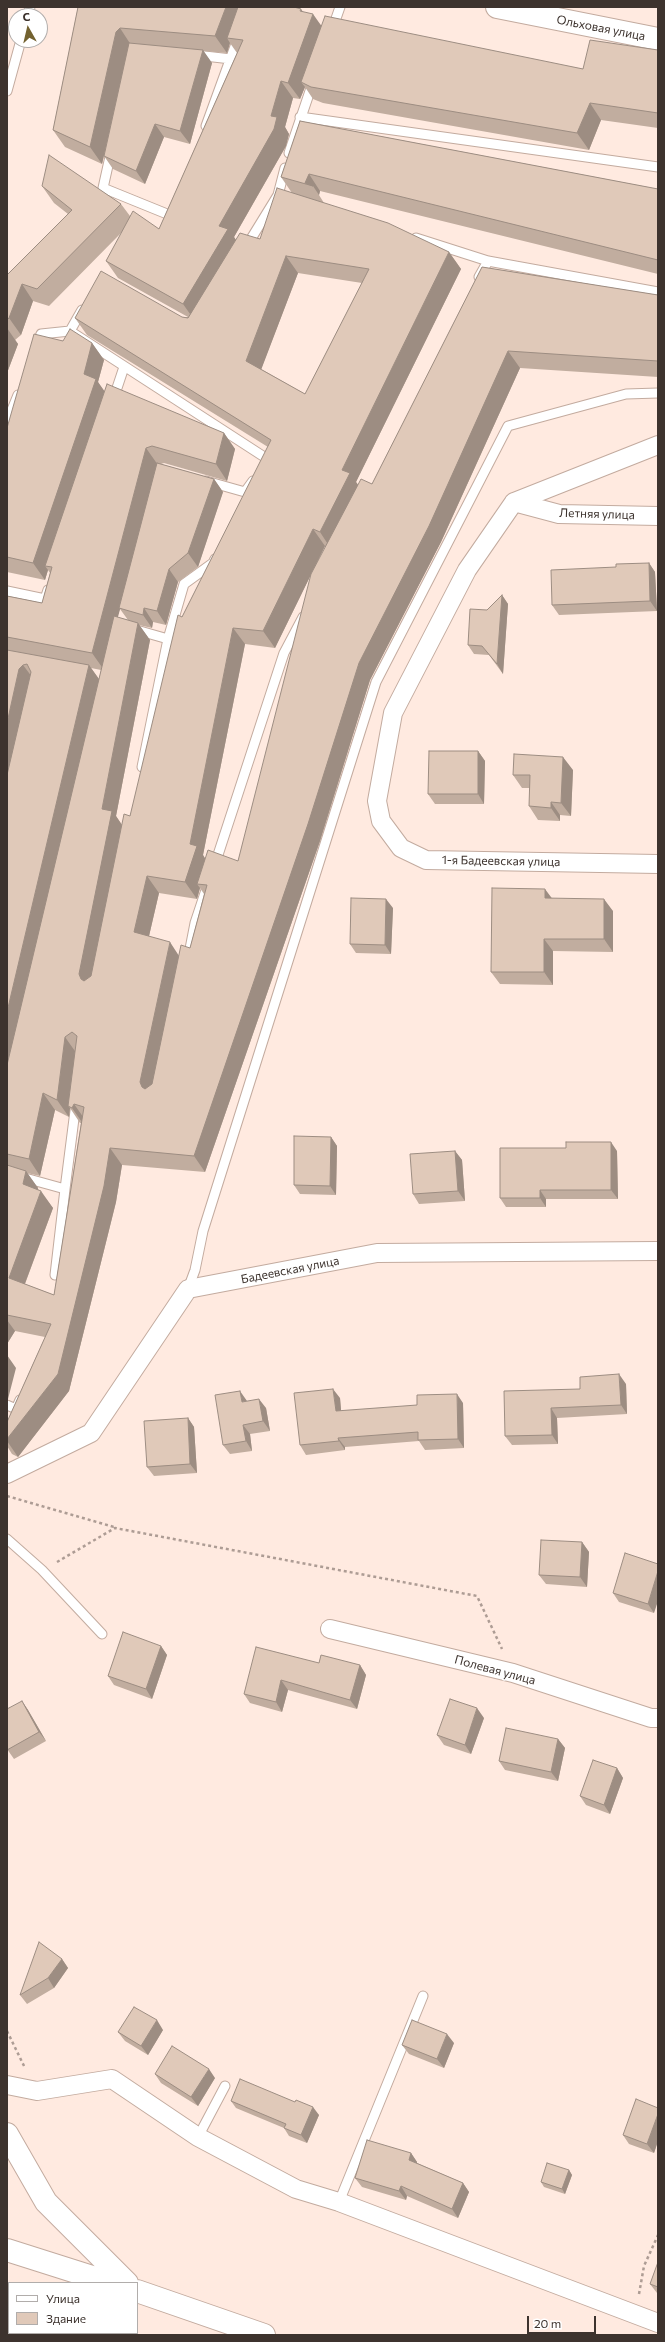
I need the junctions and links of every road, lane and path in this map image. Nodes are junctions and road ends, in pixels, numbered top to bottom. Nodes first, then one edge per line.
1 (340, 7) edge
2 (497, 7) edge
3 (242, 29) edge
4 (330, 36) edge
5 (658, 39) edge
6 (19, 48) edge
7 (186, 54) edge
8 (231, 59) junction
9 (316, 73) edge
10 (7, 91) edge
11 (300, 117) junction
12 (201, 137) edge
13 (113, 142) edge
14 (658, 167) edge
15 (177, 202) edge
16 (405, 235) edge
17 (241, 256) edge
18 (488, 261) junction
19 (473, 289) edge
20 (658, 292) edge
21 (88, 300) edge
22 (70, 331) junction
23 (32, 356) edge
24 (124, 367) junction
25 (21, 386) edge
26 (658, 393) edge
27 (109, 412) edge
28 (7, 422) edge
29 (658, 445) edge
30 (200, 479) edge
31 (514, 502) junction
32 (658, 516) edge
33 (219, 549) edge
34 (50, 584) edge
35 (7, 591) edge
36 (306, 611) edge
37 (122, 626) edge
38 (168, 639) junction
39 (140, 780) edge
40 (658, 864) edge
41 (186, 970) edge
42 (78, 1094) edge
43 (7, 1173) edge
44 (65, 1189) junction
45 (658, 1251) edge
46 (55, 1275) dead end
47 (188, 1290) junction
48 (25, 1388) edge
49 (7, 1405) edge
50 (7, 1474) edge
51 (7, 1496) edge
52 (115, 1528) junction
53 (7, 1539) edge
54 (42, 1570) junction
55 (330, 1629) dead end
56 (102, 1634) dead end
57 (513, 1673) junction
58 (658, 1718) edge
59 (423, 1996) dead end
60 (7, 2031) edge
61 (7, 2085) edge
62 (225, 2086) dead end
63 (37, 2091) junction
64 (7, 2134) edge
65 (198, 2138) junction
66 (339, 2202) junction
67 (658, 2235) edge
68 (7, 2250) edge
69 (108, 2282) edge
70 (127, 2282) edge
71 (138, 2291) edge
72 (636, 2314) junction
73 (658, 2323) edge
74 (264, 2335) edge

1 - 4 lane
2 - 5 main road, Ольховая улица
3 - 8 lane
6 - 10 lane
7 - 8 lane
8 - 12 lane
9 - 11 lane
11 - 14 lane
11 - 17 lane
13 - 15 lane
16 - 18 lane
18 - 19 lane
18 - 20 lane
21 - 22 lane
22 - 23 lane
22 - 24 lane
24 - 27 lane
24 - 30 lane
25 - 28 lane
26 - 47 lane
29 - 31 street
31 - 32 street, Летняя улица
31 - 40 street, 1-я Бадеевская улица
33 - 38 lane
34 - 35 lane
36 - 41 lane
37 - 38 lane
38 - 39 lane
42 - 44 lane
43 - 44 lane
44 - 46 lane
45 - 47 street, Бадеевская улица
47 - 50 street
48 - 49 lane
51 - 52 path
52 - 54 path
52 - 57 path
53 - 54 lane
54 - 56 lane
55 - 57 street, Полевая улица
57 - 58 street, Полевая улица
59 - 66 lane
60 - 63 path
61 - 63 street
62 - 65 lane
63 - 65 street
64 - 70 main road
65 - 66 street
66 - 72 street
67 - 72 path
68 - 69 main road
71 - 74 main road
72 - 73 street

